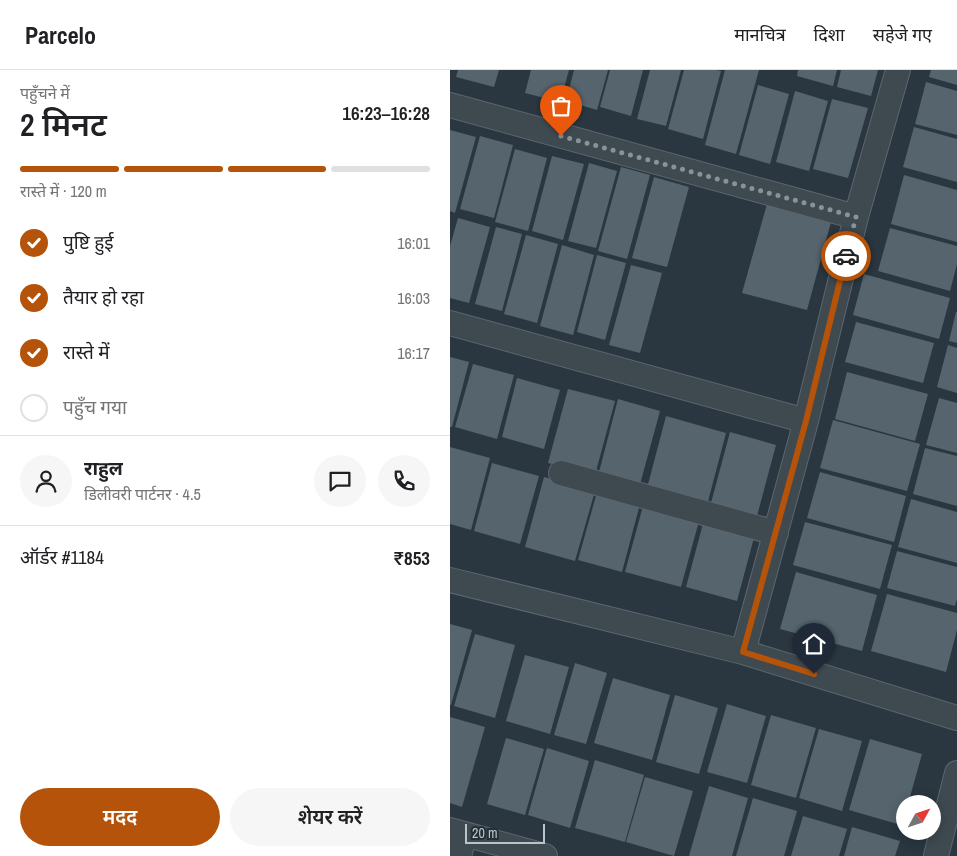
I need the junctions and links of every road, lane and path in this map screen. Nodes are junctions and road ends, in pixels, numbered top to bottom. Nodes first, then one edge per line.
1 (898, 70) edge
2 (450, 105) edge
3 (856, 217) junction
4 (450, 324) edge
5 (806, 421) junction
6 (561, 472) dead end
7 (776, 532) junction
8 (450, 580) edge
9 (743, 652) junction
10 (957, 718) edge
11 (957, 773) edge
12 (458, 840) edge
13 (545, 856) edge
14 (936, 856) edge

1 - 3 street
2 - 3 street
3 - 5 street
4 - 5 street
5 - 7 street
6 - 7 street
7 - 9 street
8 - 9 street
9 - 10 street
11 - 14 street
12 - 13 street

